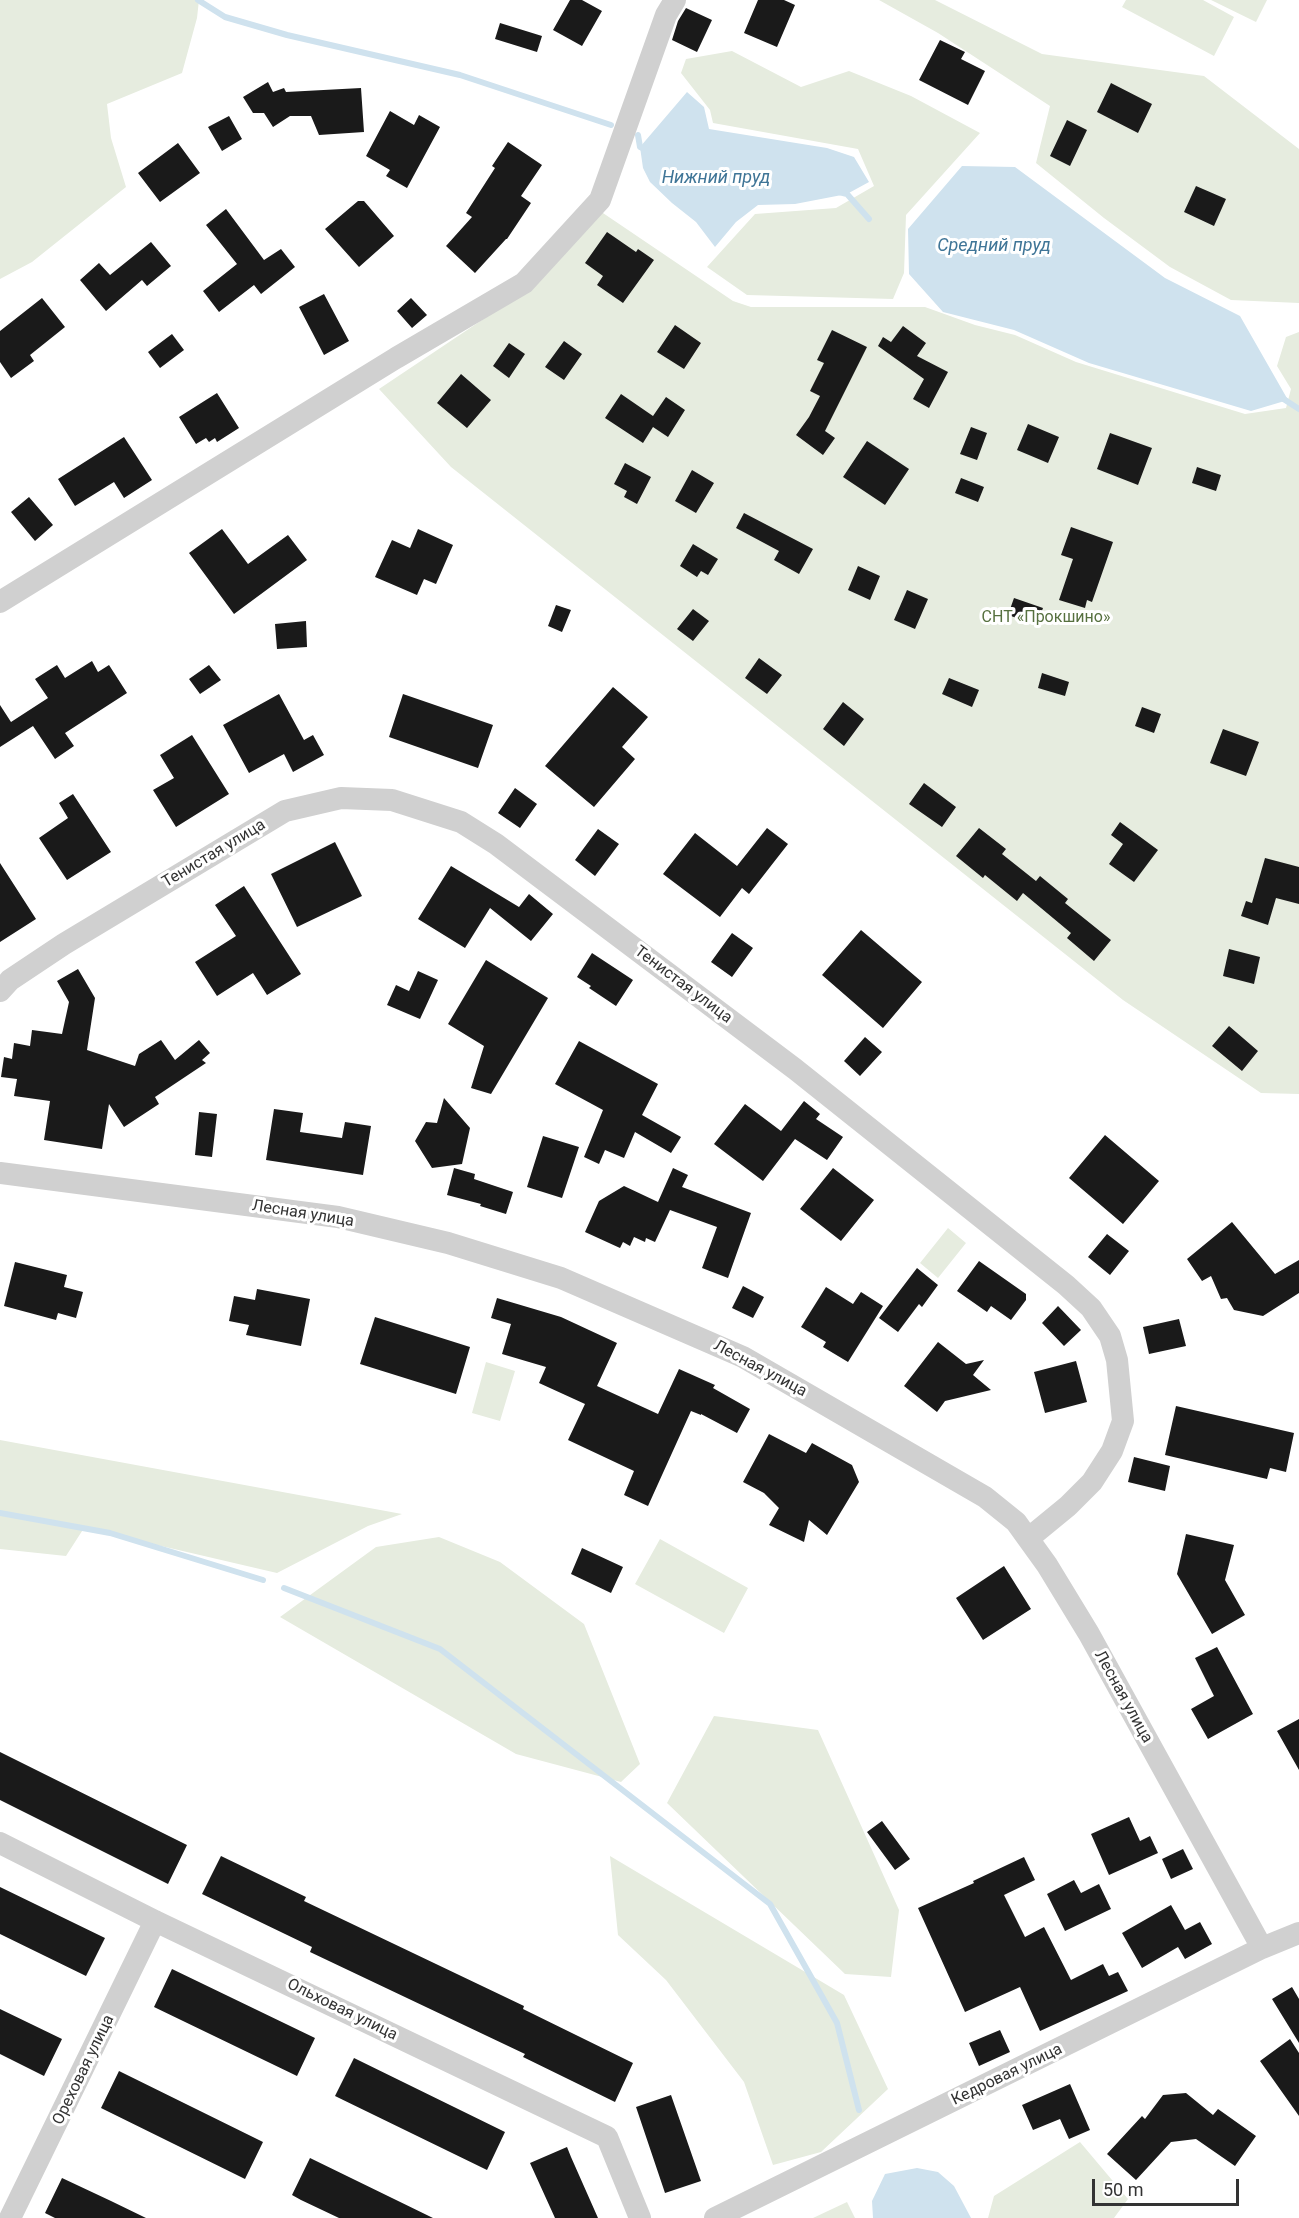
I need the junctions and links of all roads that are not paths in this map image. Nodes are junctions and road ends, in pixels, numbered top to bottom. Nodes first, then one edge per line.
1 (675, 0) edge
2 (0, 602) edge
3 (0, 991) edge
4 (0, 1173) edge
5 (1029, 1539) junction
6 (0, 1844) edge
7 (155, 1921) junction
8 (1299, 1933) edge
9 (1262, 1948) junction
10 (10, 2218) edge
11 (640, 2218) edge
12 (715, 2218) edge

1 - 2 street
3 - 5 street, Тенистая улица
4 - 5 street, Лесная улица
5 - 9 street, Лесная улица
6 - 7 street, Ольховая улица
7 - 10 street, Ореховая улица
7 - 11 street, Ольховая улица
8 - 9 street, Кедровая улица
9 - 12 street, Кедровая улица

